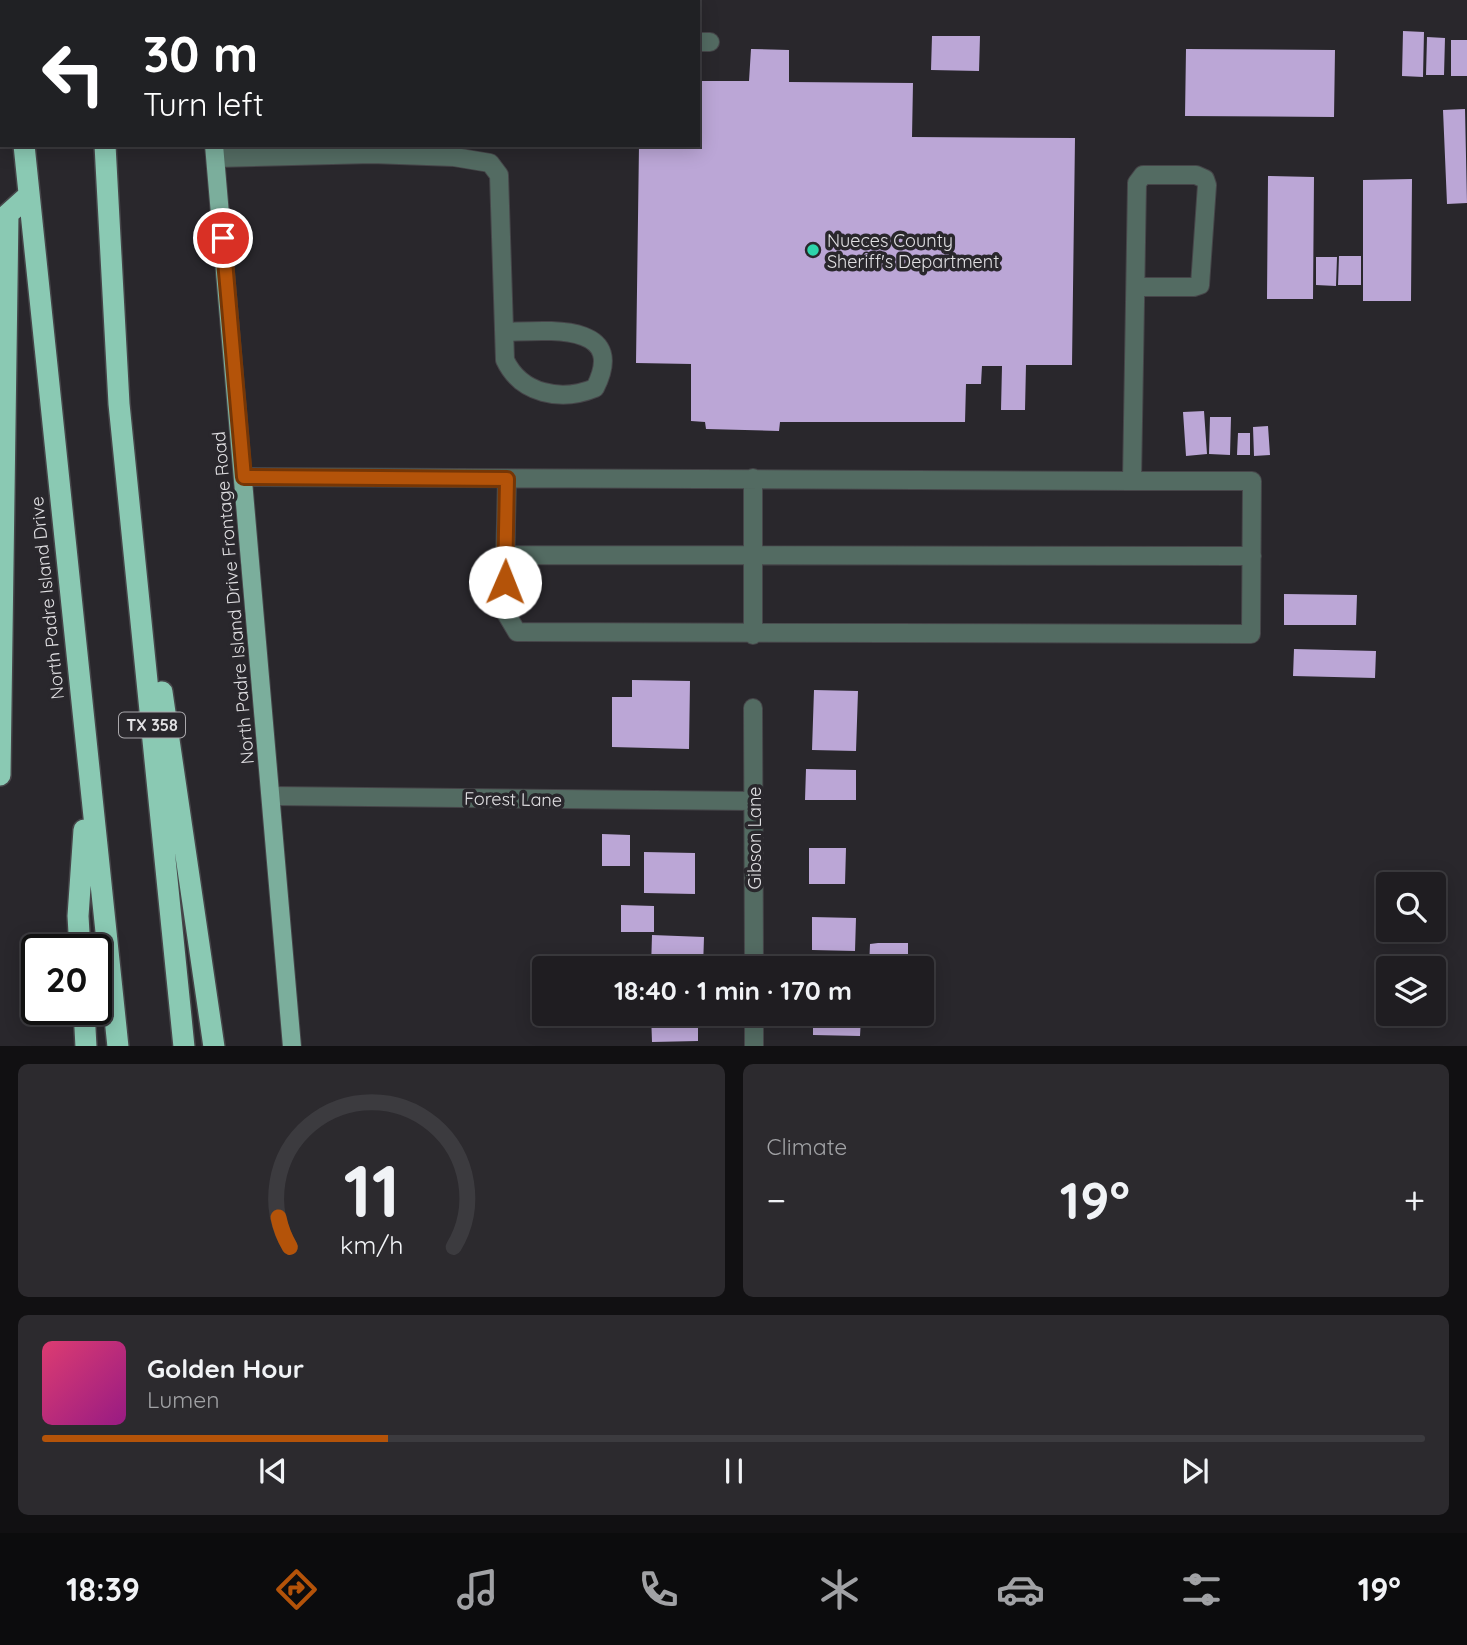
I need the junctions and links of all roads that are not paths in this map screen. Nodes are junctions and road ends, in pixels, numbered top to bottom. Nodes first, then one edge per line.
1 (24, 147) edge
2 (105, 147) edge
3 (372, 150) edge
4 (215, 152) edge
5 (28, 196) junction
6 (1136, 287) junction
7 (505, 332) junction
8 (119, 404) junction
9 (244, 477) junction
10 (753, 478) junction
11 (507, 479) junction
12 (1132, 481) junction
13 (505, 555) junction
14 (753, 555) junction
15 (1252, 556) junction
16 (753, 635) junction
17 (753, 708) dead end
18 (0, 775) edge
19 (88, 776) junction
20 (272, 796) junction
21 (754, 801) junction
22 (79, 934) edge
23 (754, 956) edge
24 (85, 1025) edge
25 (754, 1026) edge
26 (86, 1046) edge
27 (118, 1046) edge
28 (184, 1046) edge
29 (214, 1046) edge
30 (292, 1046) edge
31 (754, 1046) edge

1 - 5 highway, North Padre Island Drive
2 - 8 highway, TX 358
3 - 4 street
3 - 7 street
4 - 9 main road, North Padre Island Drive Frontage Road
5 - 18 highway
5 - 19 highway, North Padre Island Drive
6 - 6 street
6 - 12 street
7 - 7 street
8 - 28 highway, TX 358
8 - 29 highway
9 - 11 street
9 - 20 main road, North Padre Island Drive Frontage Road
10 - 11 street
10 - 12 street
10 - 14 street
11 - 13 street
12 - 15 street
13 - 14 street
13 - 16 street
14 - 15 street
14 - 16 street
15 - 16 street
17 - 21 street, Gibson Lane
19 - 22 highway
19 - 27 highway, North Padre Island Drive
20 - 21 street, Forest Lane
20 - 30 main road, North Padre Island Drive Frontage Road
21 - 23 street, Gibson Lane
24 - 26 highway
25 - 31 street

